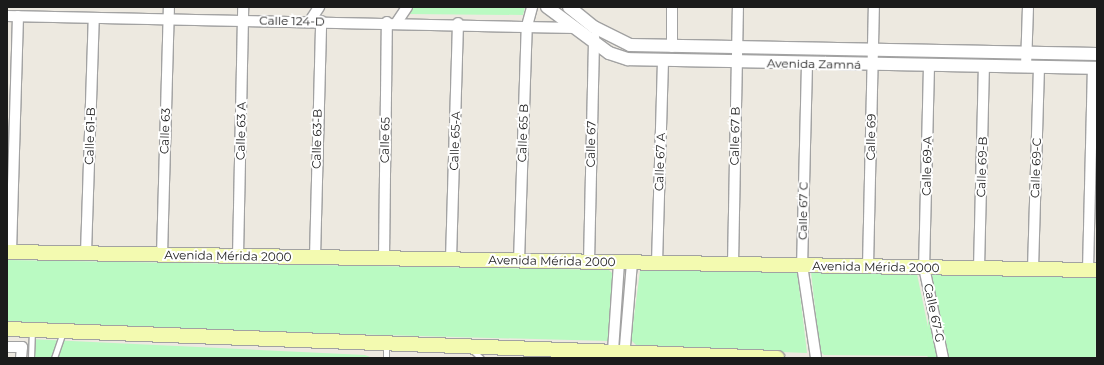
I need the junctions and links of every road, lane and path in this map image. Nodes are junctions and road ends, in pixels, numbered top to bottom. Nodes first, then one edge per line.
1 (169, 7) edge
2 (243, 7) edge
3 (319, 7) edge
4 (408, 7) edge
5 (532, 7) edge
6 (547, 7) edge
7 (569, 7) edge
8 (672, 7) edge
9 (738, 7) edge
10 (874, 7) edge
11 (1028, 7) edge
12 (7, 16) edge
13 (18, 16) junction
14 (94, 18) junction
15 (168, 20) junction
16 (243, 20) junction
17 (310, 21) junction
18 (321, 21) junction
19 (392, 22) junction
20 (458, 23) junction
21 (527, 26) junction
22 (594, 27) junction
23 (576, 28) junction
24 (594, 43) junction
25 (672, 47) junction
26 (737, 48) junction
27 (873, 51) junction
28 (1026, 53) junction
29 (1097, 54) edge
30 (663, 61) junction
31 (736, 62) junction
32 (807, 64) junction
33 (873, 65) junction
34 (929, 66) junction
35 (984, 66) junction
36 (1026, 67) junction
37 (1040, 68) junction
38 (1095, 68) edge
39 (9, 252) edge
40 (86, 253) junction
41 (162, 255) junction
42 (238, 256) junction
43 (315, 257) junction
44 (384, 258) junction
45 (451, 260) junction
46 (519, 261) junction
47 (589, 262) junction
48 (625, 262) junction
49 (657, 263) junction
50 (733, 264) junction
51 (802, 265) junction
52 (868, 266) junction
53 (924, 267) junction
54 (979, 268) junction
55 (1033, 269) junction
56 (1092, 270) edge
57 (7, 329) edge
58 (32, 330) junction
59 (63, 331) junction
60 (386, 342) junction
61 (462, 345) junction
62 (7, 346) edge
63 (492, 352) edge
64 (556, 353) edge
65 (620, 354) edge
66 (690, 356) edge
67 (21, 358) edge
68 (31, 358) edge
69 (54, 358) edge
70 (386, 358) edge
71 (481, 358) edge
72 (755, 358) edge
73 (777, 358) edge
74 (816, 358) edge
75 (943, 358) edge

1 - 15 street, Calle 63
2 - 16 street, Calle 63 A
3 - 17 street
4 - 19 street
5 - 21 street, Calle 65 B
6 - 23 street, Avenida Zamná
7 - 22 street, Avenida Zamná
8 - 25 street
9 - 26 street, Calle 67 B
10 - 27 street, Calle 69
11 - 28 street
12 - 13 street, Calle 124-D
13 - 14 street, Calle 124-D
13 - 39 street
14 - 15 street, Calle 124-D
14 - 40 street, Calle 61-B
15 - 16 street, Calle 124-D
15 - 41 street, Calle 63
16 - 17 street, Calle 124-D
16 - 42 street, Calle 63 A
17 - 18 street, Calle 124-D
18 - 19 street, Calle 124-D
18 - 43 street, Calle 63-B
19 - 20 street, Calle 124-D
19 - 44 street, Calle 65
20 - 21 street, Calle 124-D
20 - 45 street, Calle 65-A
21 - 23 street, Calle 124-D
21 - 46 street, Calle 65 B
22 - 24 street, Calle 67
22 - 25 street, Avenida Zamná
23 - 24 street, Avenida Zamná
24 - 30 street, Avenida Zamná
24 - 47 street, Calle 67
25 - 26 street, Avenida Zamná
26 - 27 street, Avenida Zamná
26 - 31 street, Calle 67 B
27 - 28 street, Avenida Zamná
27 - 33 street, Calle 69
28 - 29 street, Avenida Zamná
28 - 36 street
30 - 31 street, Avenida Zamná
30 - 49 street, Calle 67 A
31 - 32 street, Avenida Zamná
31 - 50 street, Calle 67 B
32 - 33 street, Avenida Zamná
32 - 51 street, Calle 67 C
33 - 34 street, Avenida Zamná
33 - 52 street, Calle 69
34 - 35 street, Avenida Zamná
34 - 53 street, Calle 69-A
35 - 36 street, Avenida Zamná
35 - 54 street, Calle 69-B
36 - 37 street, Avenida Zamná
37 - 38 street, Avenida Zamná
37 - 55 street, Calle 69-C
38 - 56 street
39 - 40 main road, Avenida Mérida 2000
40 - 41 main road, Avenida Mérida 2000
41 - 42 main road, Avenida Mérida 2000
42 - 43 main road, Avenida Mérida 2000
43 - 44 main road, Avenida Mérida 2000
44 - 45 main road, Avenida Mérida 2000
45 - 46 main road, Avenida Mérida 2000
46 - 47 main road, Avenida Mérida 2000
47 - 48 main road, Avenida Mérida 2000
48 - 49 main road, Avenida Mérida 2000
48 - 65 street
49 - 50 main road, Avenida Mérida 2000
50 - 51 main road, Avenida Mérida 2000
51 - 52 main road, Avenida Mérida 2000
51 - 74 street, Calle 67 C
52 - 53 main road, Avenida Mérida 2000
53 - 54 main road, Avenida Mérida 2000
53 - 75 street, Calle 67-G
54 - 55 main road, Avenida Mérida 2000
55 - 56 main road, Avenida Mérida 2000
57 - 58 main road
58 - 59 main road
58 - 68 lane
59 - 60 main road
59 - 69 lane
60 - 61 main road
60 - 70 lane
61 - 63 main road
61 - 71 lane
62 - 67 street
63 - 64 main road
64 - 65 main road
65 - 66 main road
66 - 72 main road
72 - 73 main road

